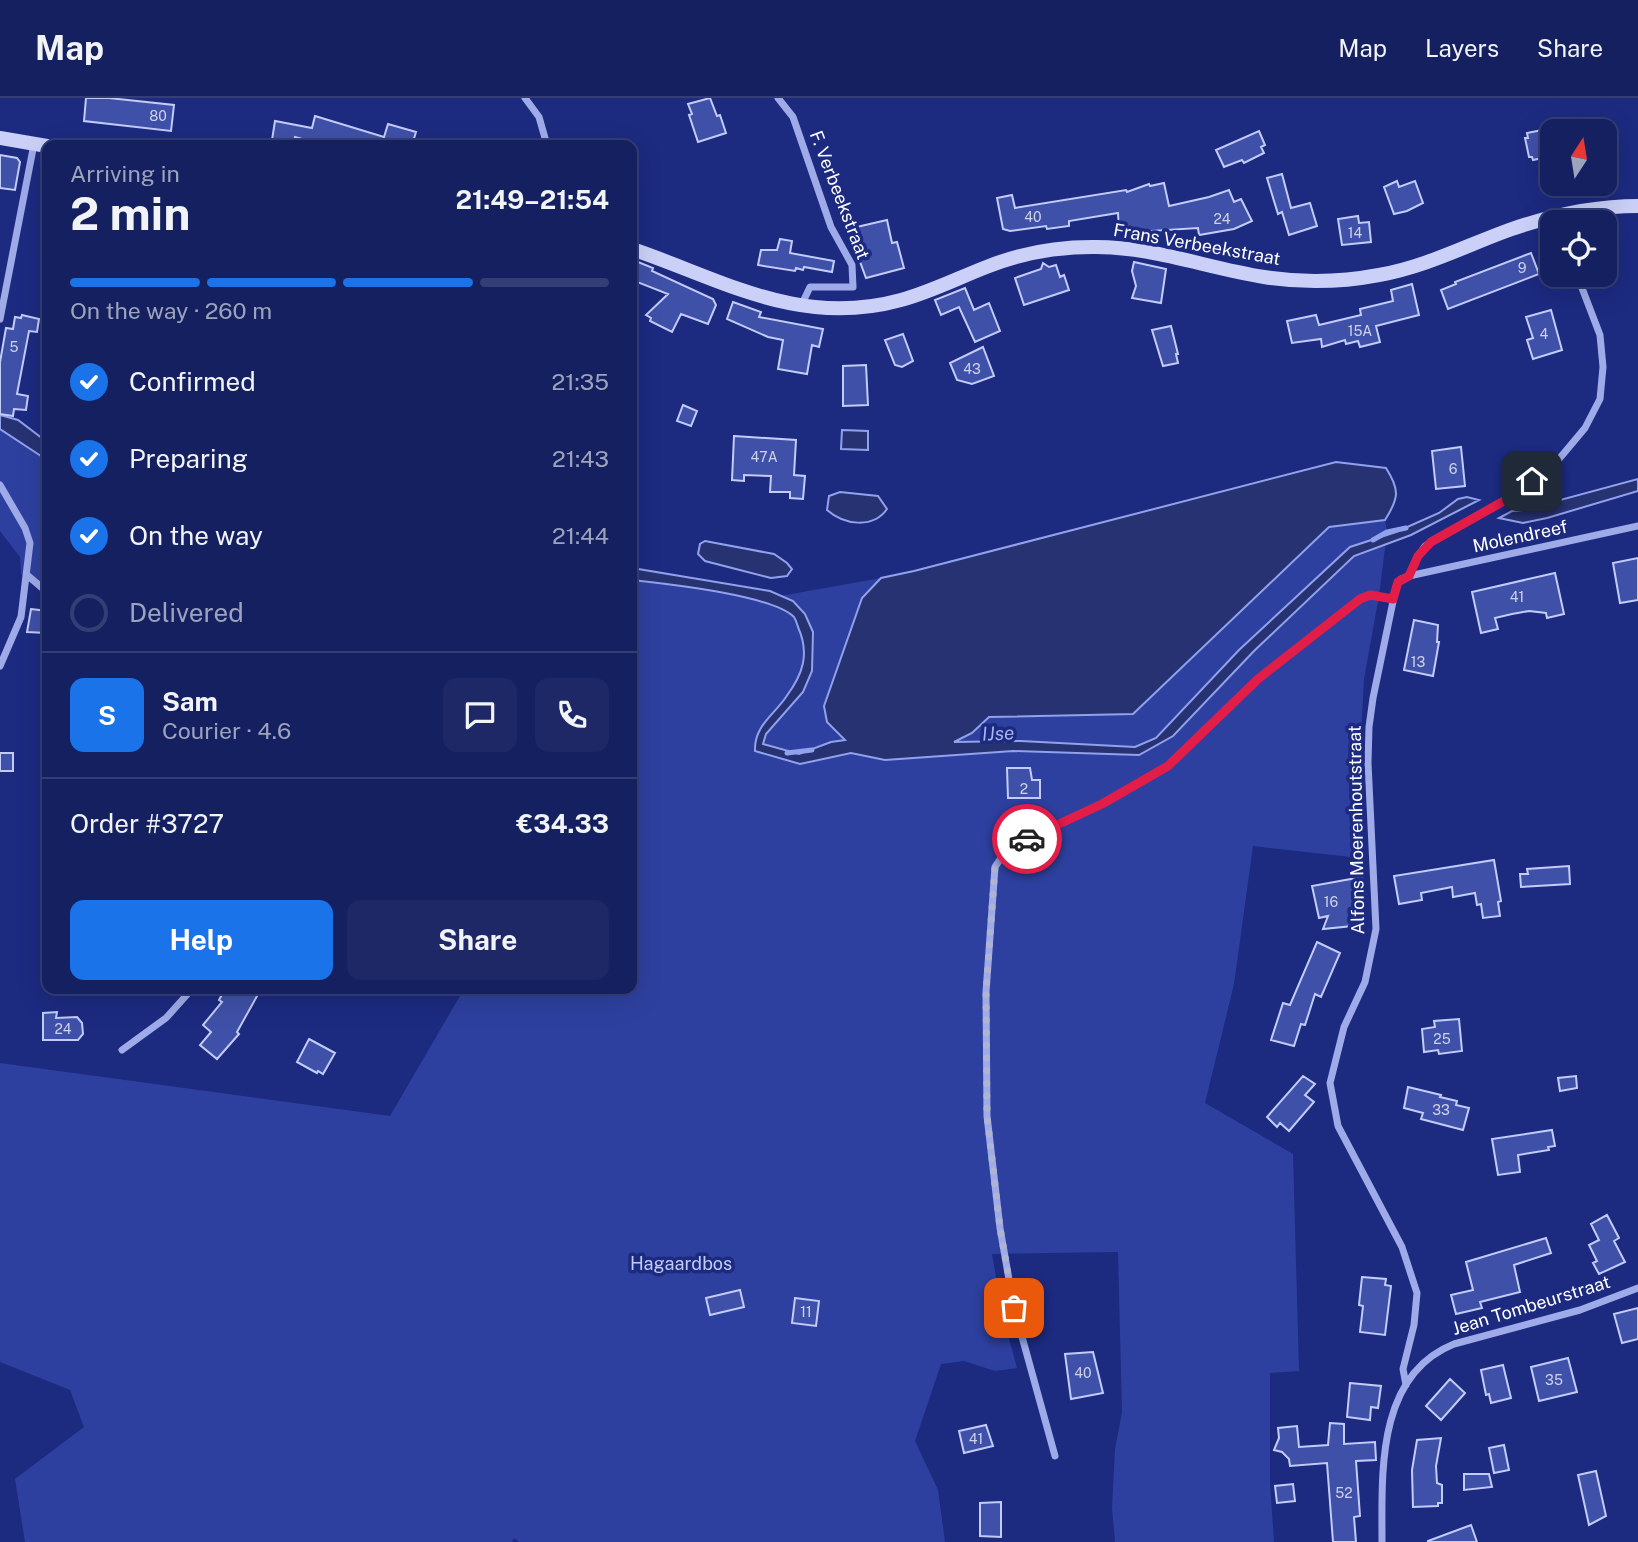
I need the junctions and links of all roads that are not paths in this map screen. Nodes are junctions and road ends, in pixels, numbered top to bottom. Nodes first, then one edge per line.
1 (525, 98) edge
2 (778, 98) edge
3 (0, 138) edge
4 (546, 140) edge
5 (41, 145) edge
6 (1638, 206) edge
7 (1599, 210) edge
8 (1540, 224) edge
9 (637, 251) edge
10 (1582, 287) edge
11 (801, 307) junction
12 (0, 318) edge
13 (0, 485) edge
14 (1638, 526) edge
15 (27, 575) junction
16 (1409, 576) junction
17 (42, 588) edge
18 (1393, 599) junction
19 (0, 666) edge
20 (188, 994) edge
21 (122, 1050) dead end
22 (1638, 1288) edge
23 (1406, 1385) junction
24 (1055, 1456) dead end
25 (1382, 1542) edge

1 - 4 street
2 - 11 street, F. Verbeekstraat
3 - 5 main road
5 - 12 street
6 - 7 main road, Frans Verbeekstraat
8 - 11 main road, Frans Verbeekstraat
9 - 11 main road, Frans Verbeekstraat
10 - 16 street, Alfons Moerenhoutstraat
13 - 15 street
14 - 16 street, Molendreef
15 - 17 street
15 - 19 street
16 - 18 street, Alfons Moerenhoutstraat
18 - 23 street, Alfons Moerenhoutstraat
18 - 24 street
20 - 21 street
22 - 23 street, Jean Tombeurstraat
23 - 25 street, Alfons Moerenhoutstraat

